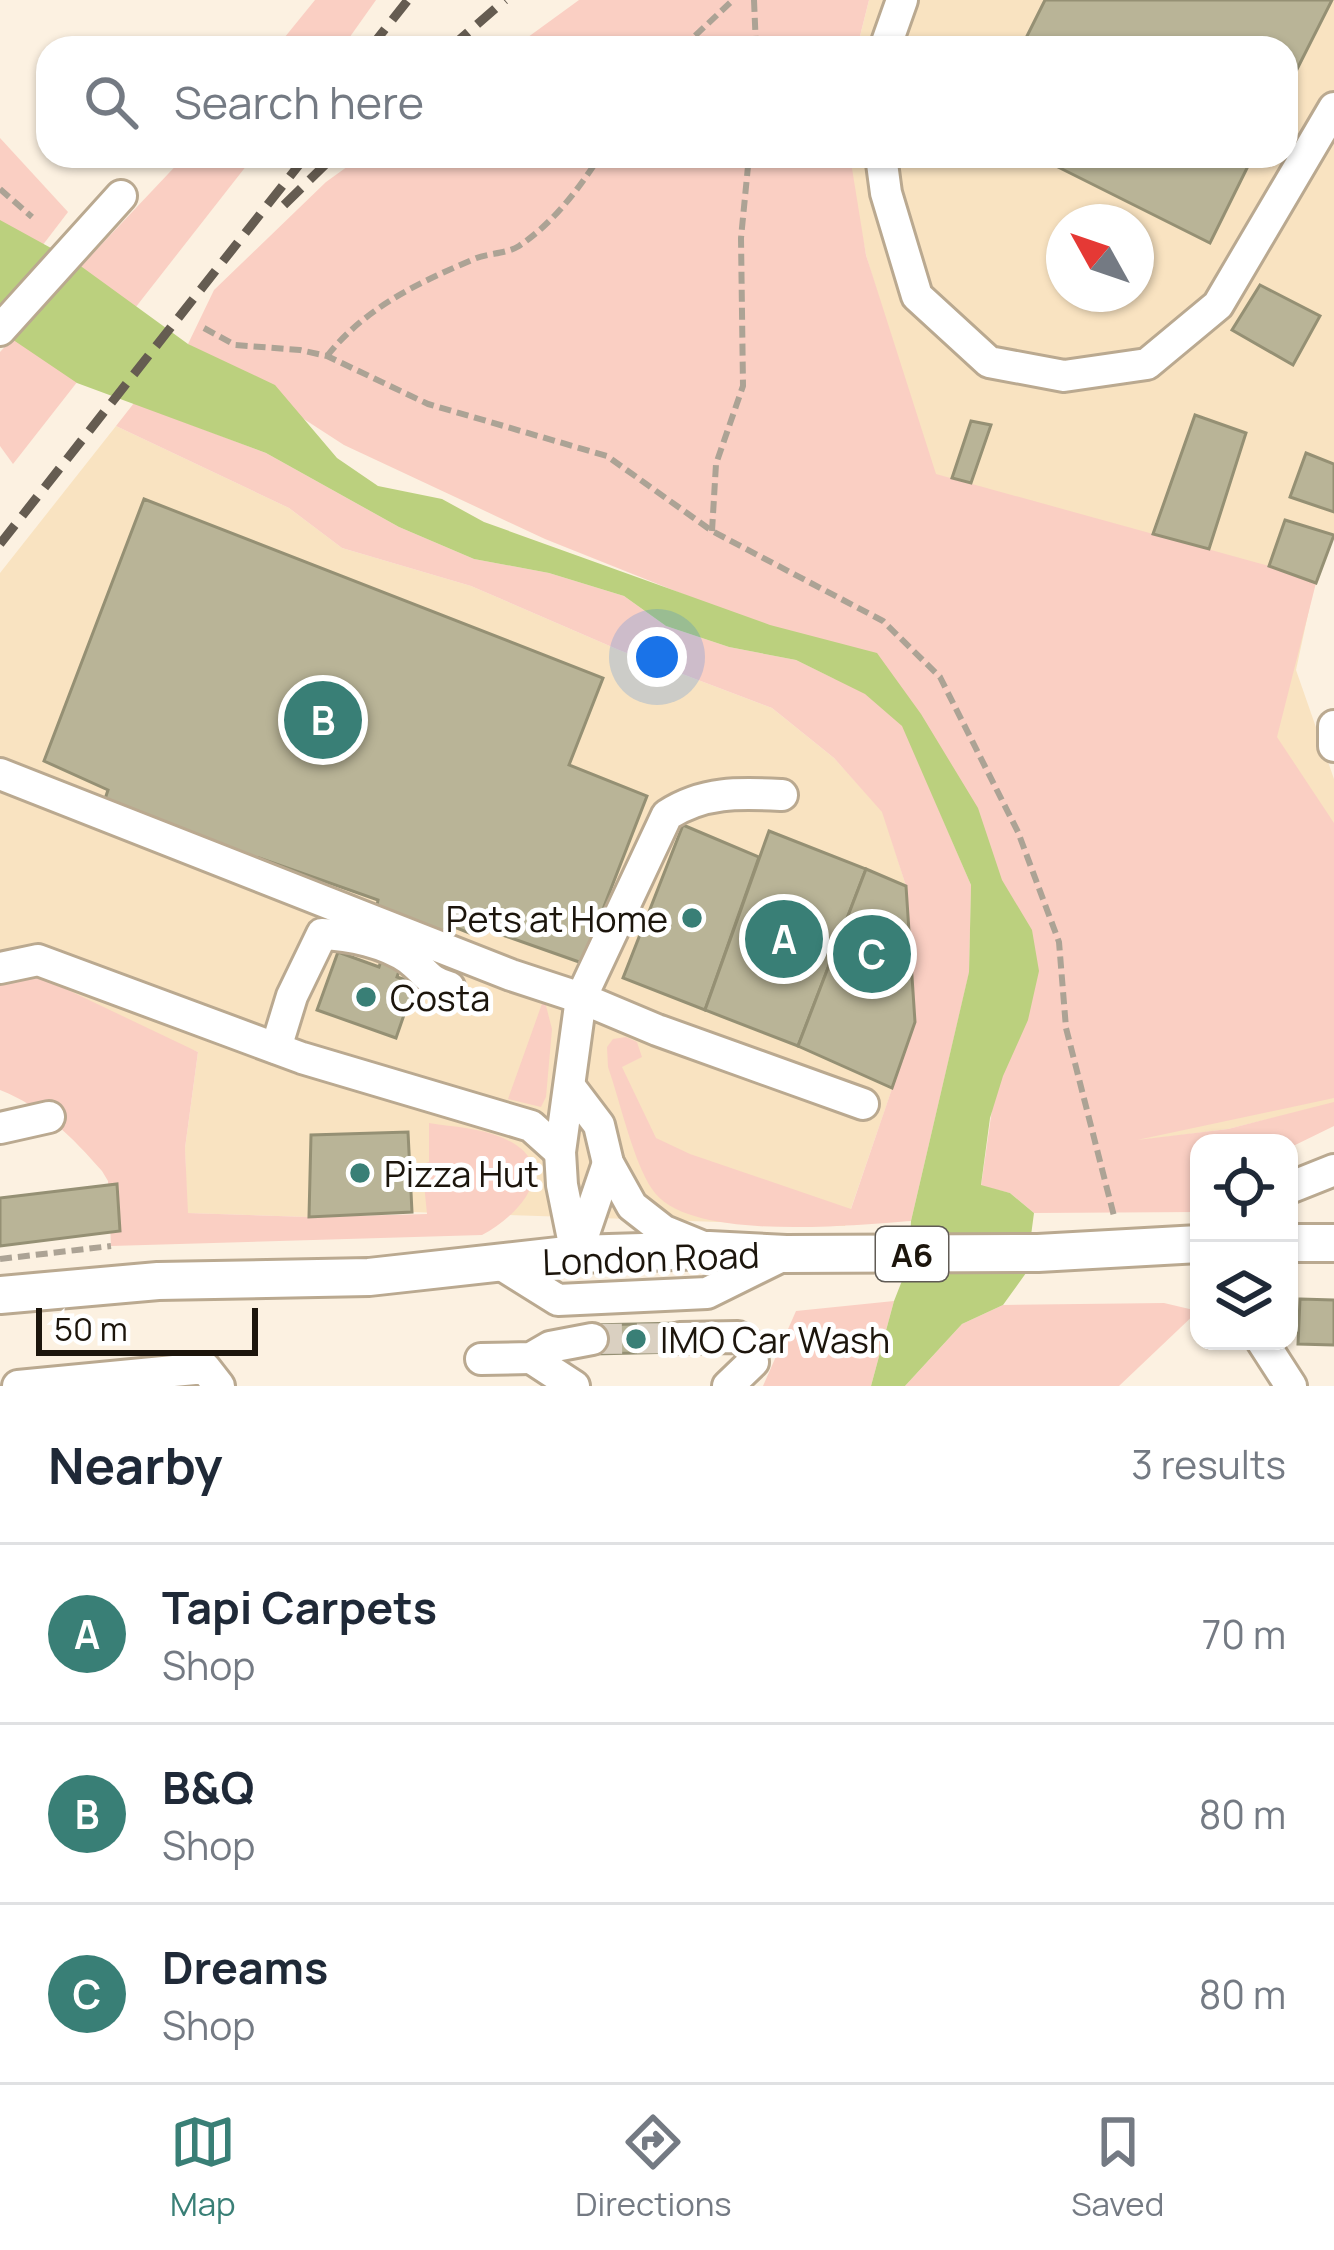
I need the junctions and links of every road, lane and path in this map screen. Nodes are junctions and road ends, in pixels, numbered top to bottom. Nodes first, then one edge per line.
1 (733, 0) edge
2 (754, 0) edge
3 (902, 0) edge
4 (695, 36) edge
5 (756, 36) edge
6 (889, 36) edge
7 (1334, 108) edge
8 (592, 168) edge
9 (748, 168) edge
10 (882, 168) edge
11 (0, 189) edge
12 (121, 196) dead end
13 (32, 217) dead end
14 (204, 328) dead end
15 (0, 330) edge
16 (327, 356) junction
17 (712, 531) junction
18 (1334, 726) edge
19 (1334, 746) edge
20 (0, 774) edge
21 (782, 795) dead end
22 (0, 968) edge
23 (449, 987) dead end
24 (581, 998) junction
25 (289, 1053) junction
26 (572, 1088) junction
27 (862, 1104) dead end
28 (49, 1117) dead end
29 (0, 1129) edge
30 (560, 1152) junction
31 (608, 1163) junction
32 (1334, 1170) edge
33 (1298, 1184) edge
34 (1114, 1208) dead end
35 (1298, 1243) edge
36 (1334, 1243) edge
37 (1190, 1245) edge
38 (110, 1246) dead end
39 (709, 1250) junction
40 (576, 1254) junction
41 (786, 1254) junction
42 (0, 1259) edge
43 (502, 1265) junction
44 (0, 1295) edge
45 (680, 1338) tunnel mouth
46 (592, 1339) tunnel mouth
47 (1268, 1350) edge
48 (531, 1358) junction
49 (482, 1359) dead end
50 (212, 1377) edge
51 (18, 1386) edge
52 (574, 1386) edge
53 (728, 1386) edge
54 (1291, 1386) edge

1 - 4 path
2 - 5 path
3 - 6 street
7 - 10 street
8 - 16 path
9 - 17 path
11 - 13 path
12 - 15 street
14 - 16 path
16 - 17 path
17 - 34 path
18 - 19 street
20 - 24 street
21 - 24 street
22 - 25 street
23 - 25 street
24 - 26 street
24 - 27 street
25 - 30 street
26 - 30 street
26 - 31 street
28 - 29 street
30 - 40 street
31 - 39 street
31 - 40 street
32 - 33 street
35 - 36 main road
37 - 41 main road, A6
38 - 42 path
39 - 40 main road, London Road / A6
39 - 41 main road, London Road / A6
40 - 43 main road, London Road / A6
41 - 43 street, London Road / A6
43 - 44 main road, London Road / A6
45 - 53 street
46 - 48 street
47 - 54 street
48 - 49 street
48 - 52 street
50 - 51 street

